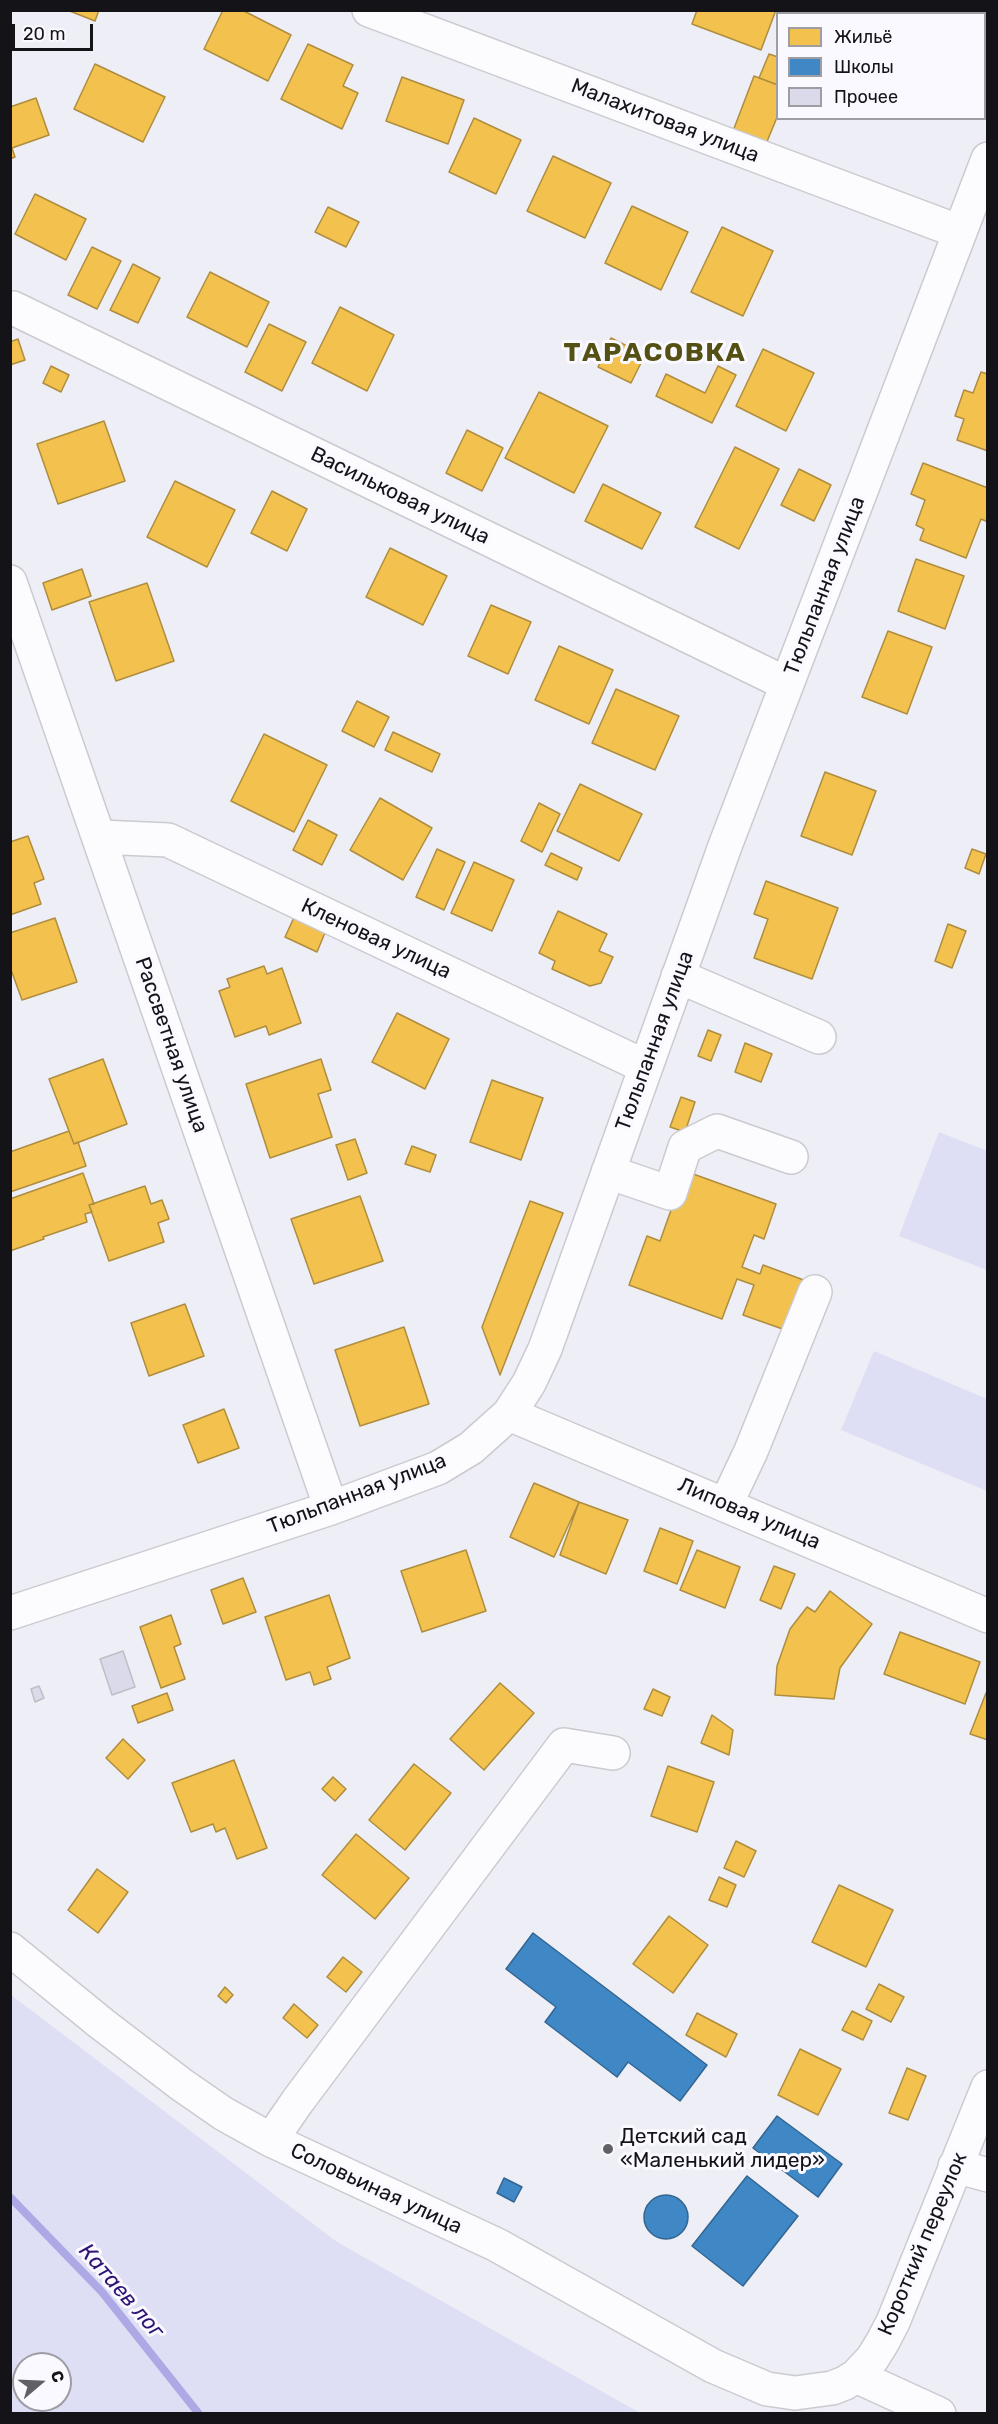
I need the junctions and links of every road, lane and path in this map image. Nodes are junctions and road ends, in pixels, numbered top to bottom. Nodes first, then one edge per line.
1 (369, 10) edge
2 (987, 159) edge
3 (960, 232) junction
4 (13, 308) dead end
5 (10, 582) edge
6 (787, 684) junction
7 (100, 837) junction
8 (678, 976) junction
9 (819, 1037) dead end
10 (646, 1067) junction
11 (791, 1157) dead end
12 (608, 1172) junction
13 (815, 1292) dead end
14 (509, 1414) junction
15 (726, 1504) junction
16 (331, 1508) junction
17 (10, 1613) edge
18 (987, 1616) edge
19 (613, 1753) dead end
20 (10, 1949) edge
21 (987, 2086) edge
22 (271, 2140) junction
23 (956, 2166) junction
24 (987, 2175) edge
25 (856, 2376) junction
26 (767, 2388) joint
27 (939, 2414) edge

1 - 3 street, Малахитовая улица
2 - 3 street, Тюльпанная улица
3 - 6 street, Тюльпанная улица
4 - 6 street, Васильковая улица
5 - 7 street, Рассветная улица
6 - 8 street, Тюльпанная улица
7 - 10 street, Кленовая улица
7 - 16 street, Рассветная улица
8 - 9 street
8 - 10 street, Тюльпанная улица
10 - 12 street, Тюльпанная улица
11 - 12 street
12 - 14 street, Тюльпанная улица
13 - 15 street
14 - 15 street, Липовая улица
14 - 16 street, Тюльпанная улица
15 - 18 street, Липовая улица
16 - 17 street, Тюльпанная улица
19 - 22 street
20 - 22 street, Соловьиная улица
21 - 23 street, Короткий переулок
22 - 26 street, Соловьиная улица
23 - 24 street
23 - 25 street, Короткий переулок
25 - 26 street, Короткий переулок
25 - 27 street

